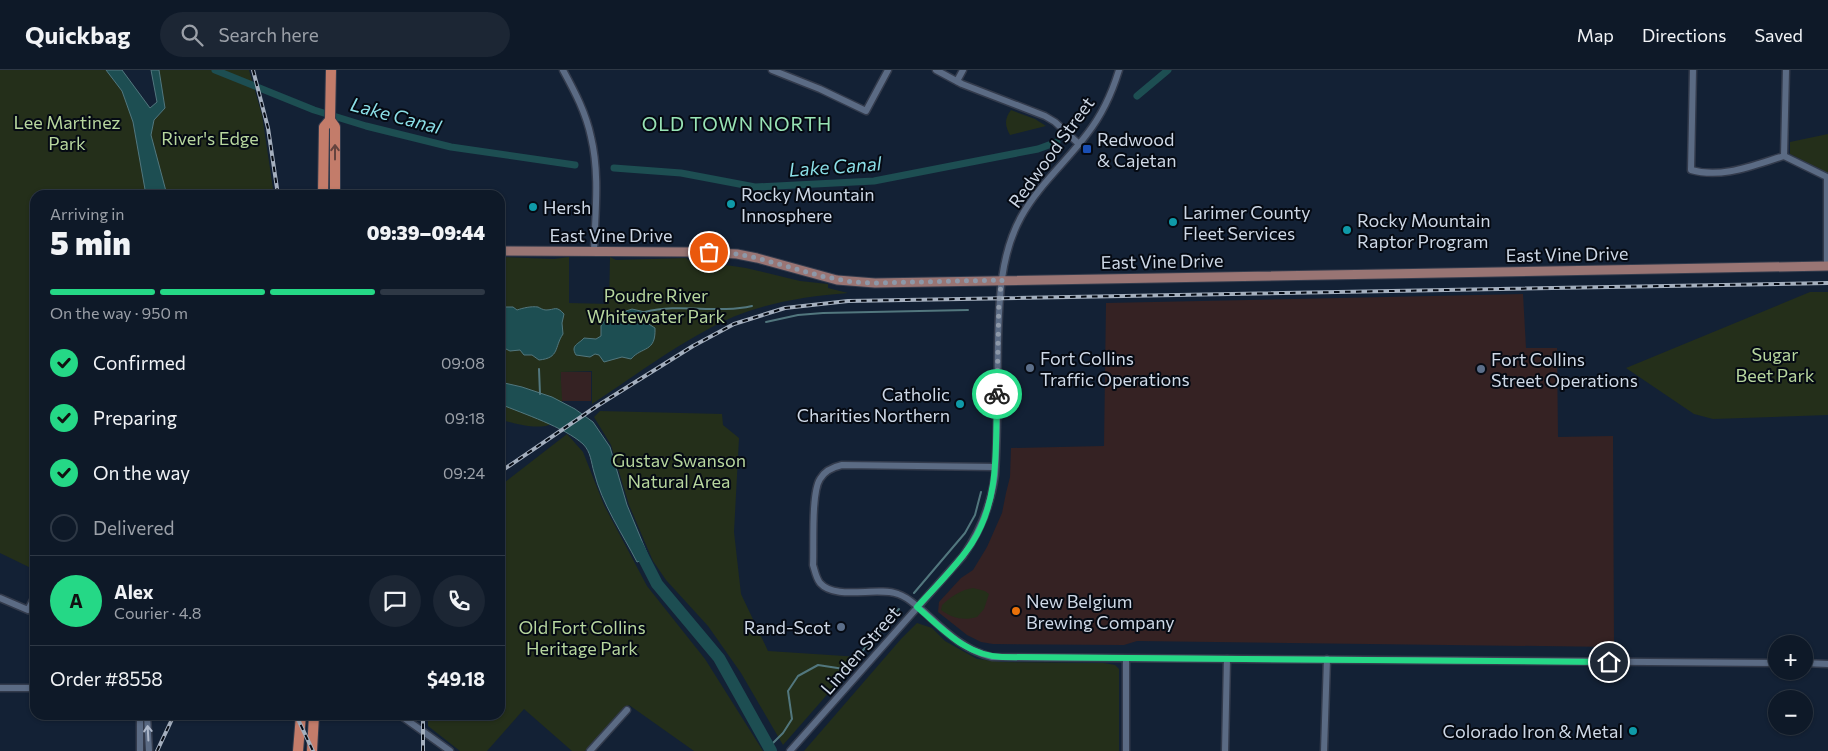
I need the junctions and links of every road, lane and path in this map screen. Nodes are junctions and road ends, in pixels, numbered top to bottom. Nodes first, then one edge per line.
1 (331, 70) edge
2 (772, 70) edge
3 (888, 70) edge
4 (936, 70) edge
5 (963, 70) edge
6 (1119, 70) edge
7 (1693, 70) edge
8 (1786, 70) edge
9 (566, 71) edge
10 (957, 81) junction
11 (330, 120) junction
12 (1079, 144) junction
13 (1784, 156) junction
14 (323, 190) edge
15 (335, 190) edge
16 (505, 251) edge
17 (594, 252) junction
18 (1828, 266) edge
19 (1002, 280) junction
20 (996, 467) junction
21 (0, 598) edge
22 (30, 606) edge
23 (917, 607) junction
24 (1126, 659) junction
25 (1226, 659) junction
26 (1326, 659) junction
27 (1768, 663) edge
28 (1813, 663) edge
29 (1828, 664) edge
30 (0, 688) edge
31 (30, 688) edge
32 (627, 710) dead end
33 (140, 720) edge
34 (147, 720) edge
35 (300, 720) edge
36 (314, 720) edge
37 (407, 720) edge
38 (791, 749) edge
39 (140, 751) edge
40 (149, 751) edge
41 (298, 751) edge
42 (312, 751) edge
43 (450, 751) edge
44 (590, 751) edge
45 (1126, 751) edge
46 (1225, 751) edge
47 (1324, 751) edge

1 - 11 highway
2 - 3 street
4 - 10 street
5 - 10 street
6 - 12 street, Redwood Street
7 - 13 street
8 - 13 street
9 - 17 street
10 - 12 street
11 - 14 highway
15 -> 11 highway
12 - 19 street, Redwood Street
13 - 18 street
16 - 17 main road, East Vine Drive
17 - 19 main road, East Vine Drive
18 - 19 main road, East Vine Drive
19 - 20 street, Linden Street
20 - 23 street, Linden Street
20 - 23 street
21 - 22 street
23 - 24 street
23 - 38 street, Linden Street
24 - 25 street
24 - 45 street
25 - 26 street
25 - 46 street
26 - 27 street
26 - 47 street
28 - 29 street
30 - 31 street
32 - 44 street
33 - 39 street
40 -> 34 street
35 - 41 highway
36 - 42 highway
37 - 43 street

